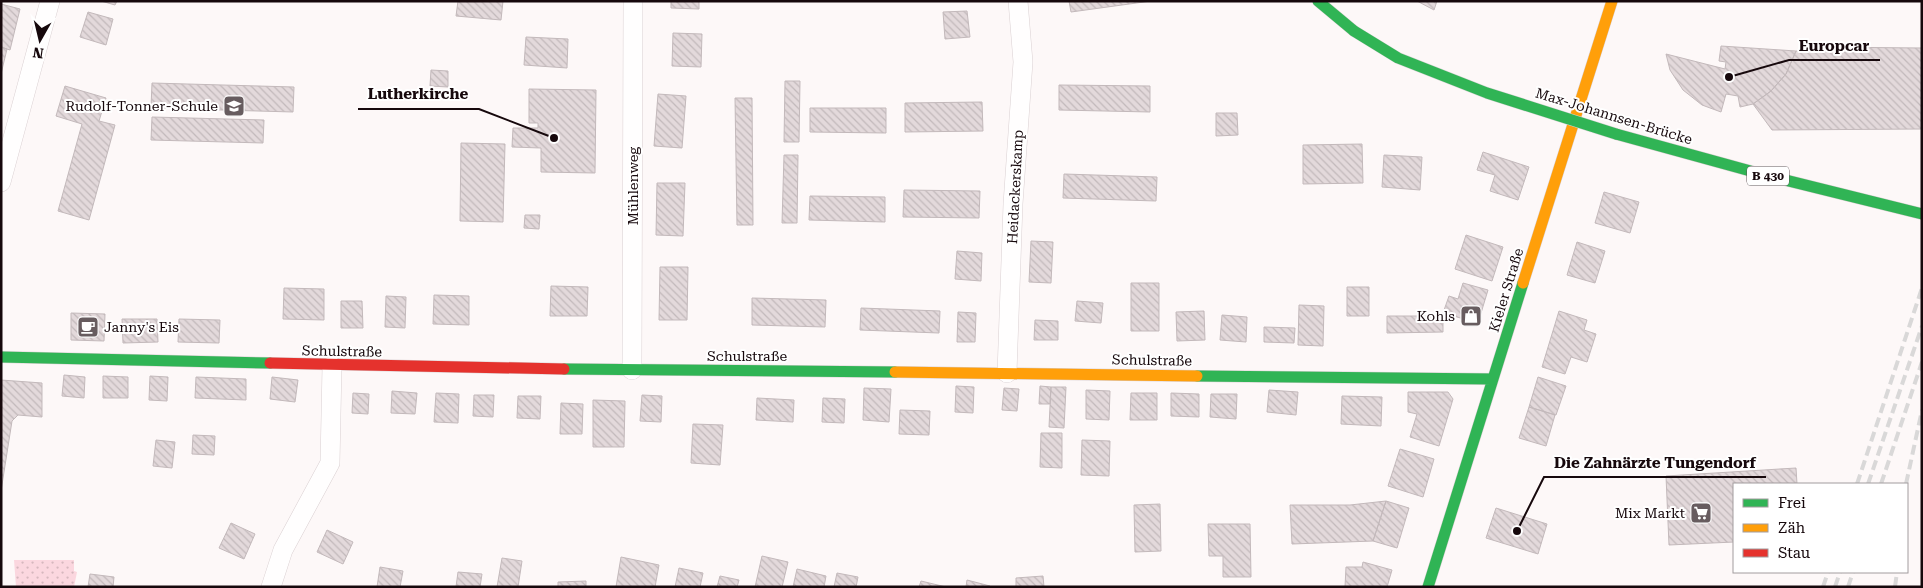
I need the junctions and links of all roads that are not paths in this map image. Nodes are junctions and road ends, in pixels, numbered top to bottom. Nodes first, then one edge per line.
1 (50, 1) edge
2 (633, 1) edge
3 (1018, 1) edge
4 (1318, 1) edge
5 (1612, 1) edge
6 (1, 182) edge
7 (1922, 214) edge
8 (1, 357) edge
9 (332, 366) junction
10 (632, 370) junction
11 (1006, 373) junction
12 (1493, 379) junction
13 (270, 587) edge
14 (1428, 587) edge

1 - 6 street
2 - 10 street, Mühlenweg
3 - 11 street, Heidackerskamp
4 - 7 street, Max-Johannsen-Brücke / B 430, bridge
5 - 12 street, Kieler Straße
8 - 9 street, Schulstraße
9 - 10 street, Schulstraße
9 - 13 street
10 - 11 street, Schulstraße
11 - 12 street, Schulstraße
12 - 14 street, Kieler Straße

